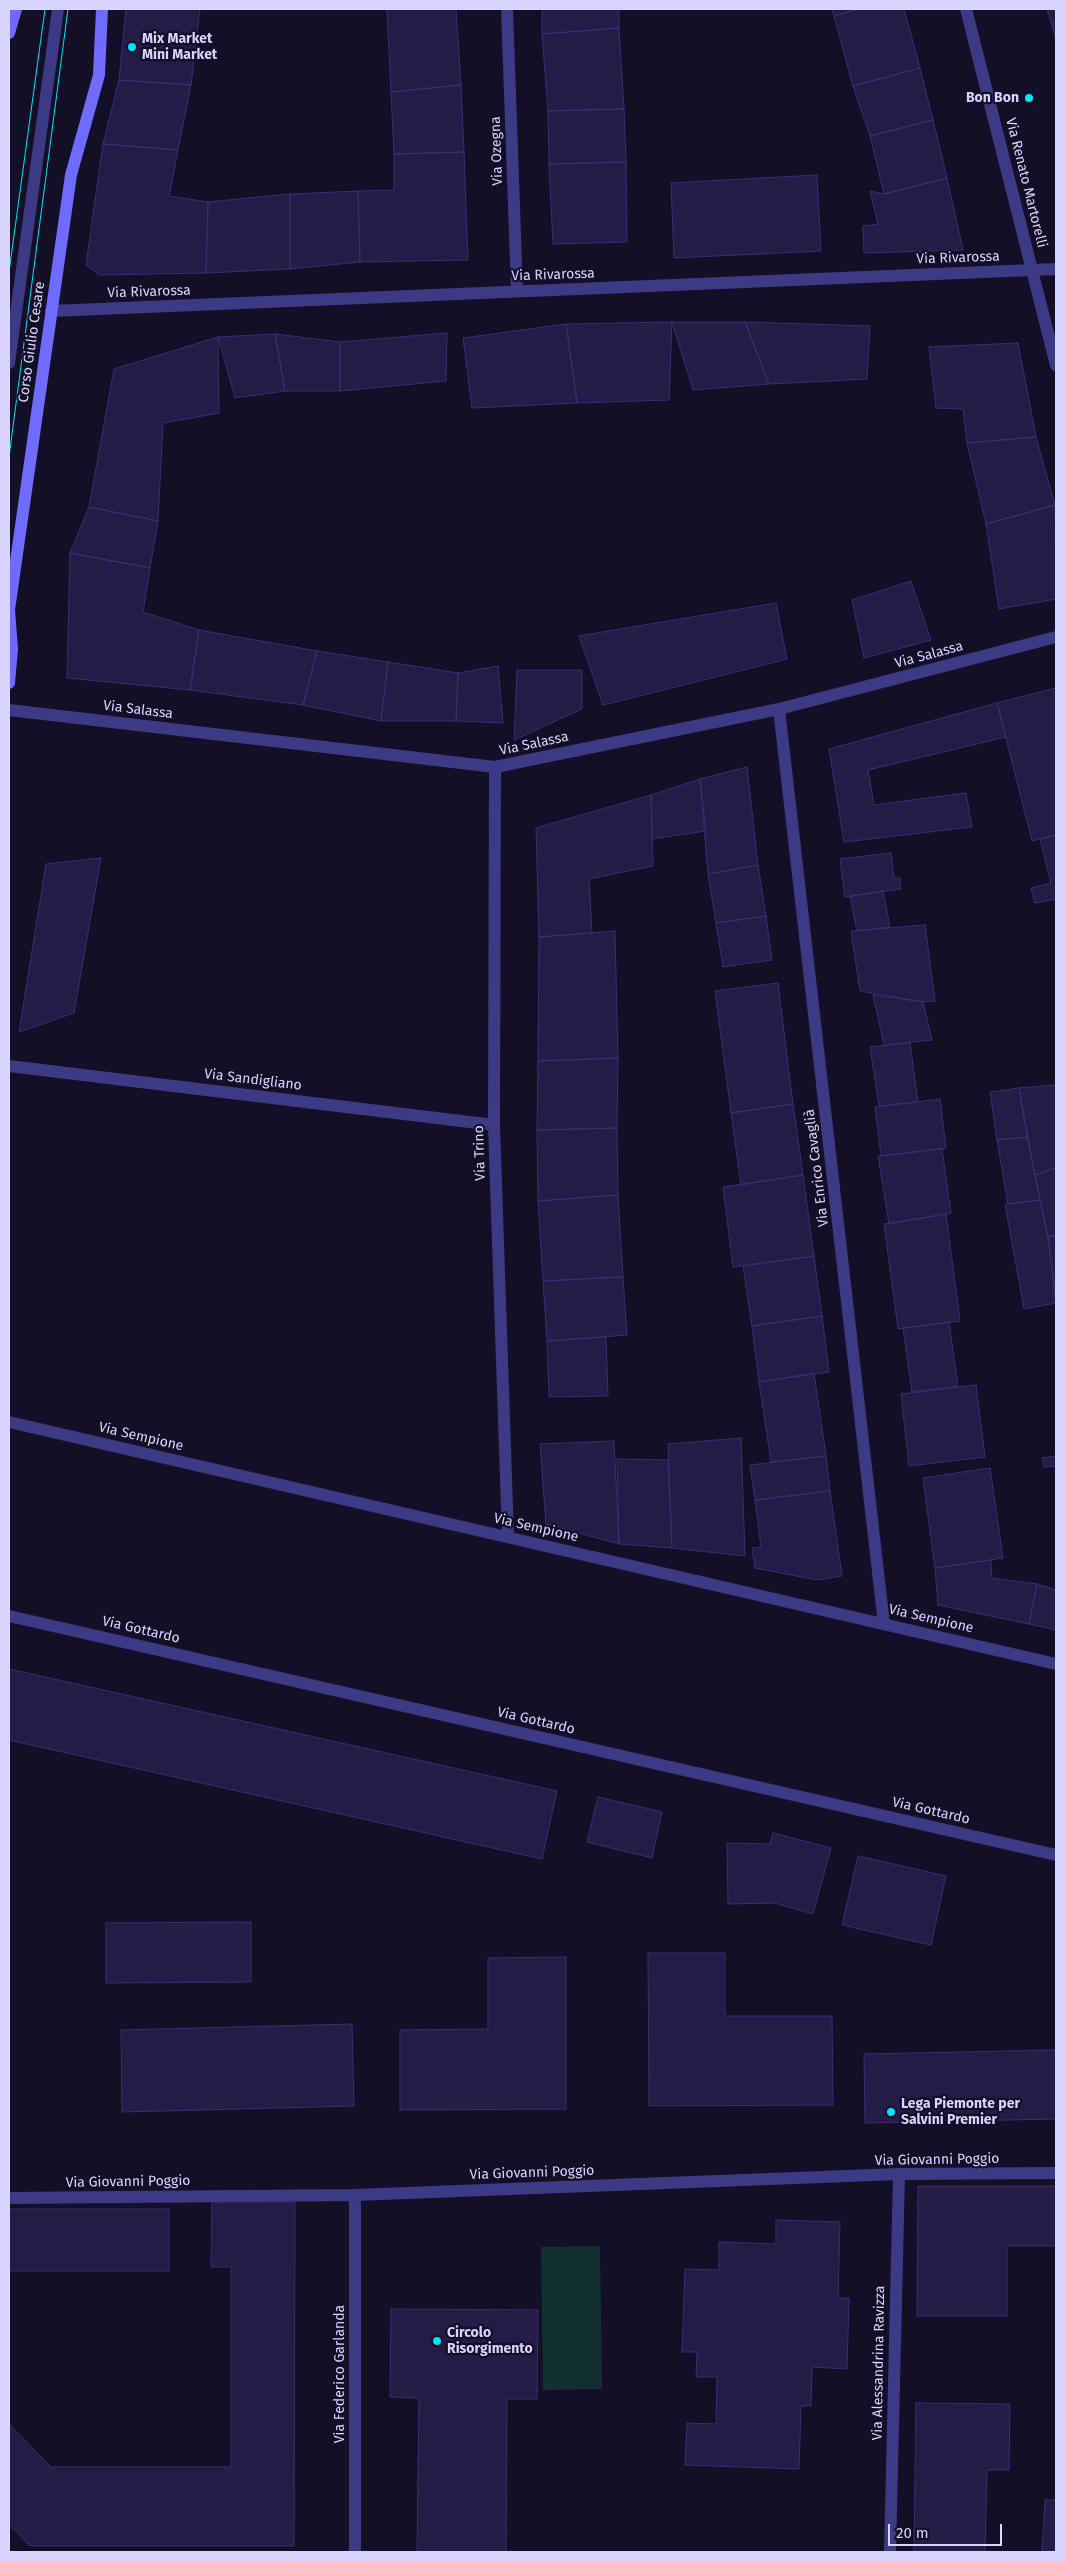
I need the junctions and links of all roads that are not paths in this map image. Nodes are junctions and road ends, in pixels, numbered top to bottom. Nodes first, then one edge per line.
1 (16, 9) edge
2 (58, 9) edge
3 (102, 9) edge
4 (507, 9) edge
5 (966, 9) edge
6 (9, 34) edge
7 (1056, 269) edge
8 (1032, 270) junction
9 (517, 291) junction
10 (51, 312) junction
11 (9, 363) edge
12 (1056, 365) edge
13 (1056, 637) edge
14 (9, 683) edge
15 (779, 709) junction
16 (9, 710) edge
17 (495, 767) junction
18 (9, 1066) edge
19 (494, 1125) junction
20 (9, 1422) edge
21 (508, 1537) junction
22 (9, 1616) edge
23 (884, 1624) junction
24 (1056, 1664) edge
25 (1056, 1855) edge
26 (1056, 2173) edge
27 (899, 2174) junction
28 (355, 2195) junction
29 (9, 2198) edge
30 (355, 2552) edge
31 (890, 2552) edge

1 - 6 main road
2 - 11 street, Corso Giulio Cesare
3 - 10 main road, Corso Giulio Cesare
4 - 9 street, Via Ozegna
5 - 8 street, Via Renato Martorelli
7 - 8 street, Via Rivarossa
8 - 9 street, Via Rivarossa
8 - 12 street, Via Renato Martorelli
9 - 10 street, Via Rivarossa
10 - 14 main road, Corso Giulio Cesare
13 - 15 street, Via Salassa
15 - 17 street, Via Salassa
15 - 23 street, Via Enrico Cavaglià
16 - 17 street, Via Salassa
17 - 19 street, Via Trino
18 - 19 street, Via Sandigliano
19 - 21 street, Via Trino
20 - 21 street, Via Sempione
21 - 23 street, Via Sempione
22 - 25 street, Via Gottardo
23 - 24 street, Via Sempione
26 - 27 street, Via Giovanni Poggio
27 - 28 street, Via Giovanni Poggio
27 - 31 street, Via Alessandrina Ravizza
28 - 29 street, Via Giovanni Poggio
28 - 30 street, Via Federico Garlanda

